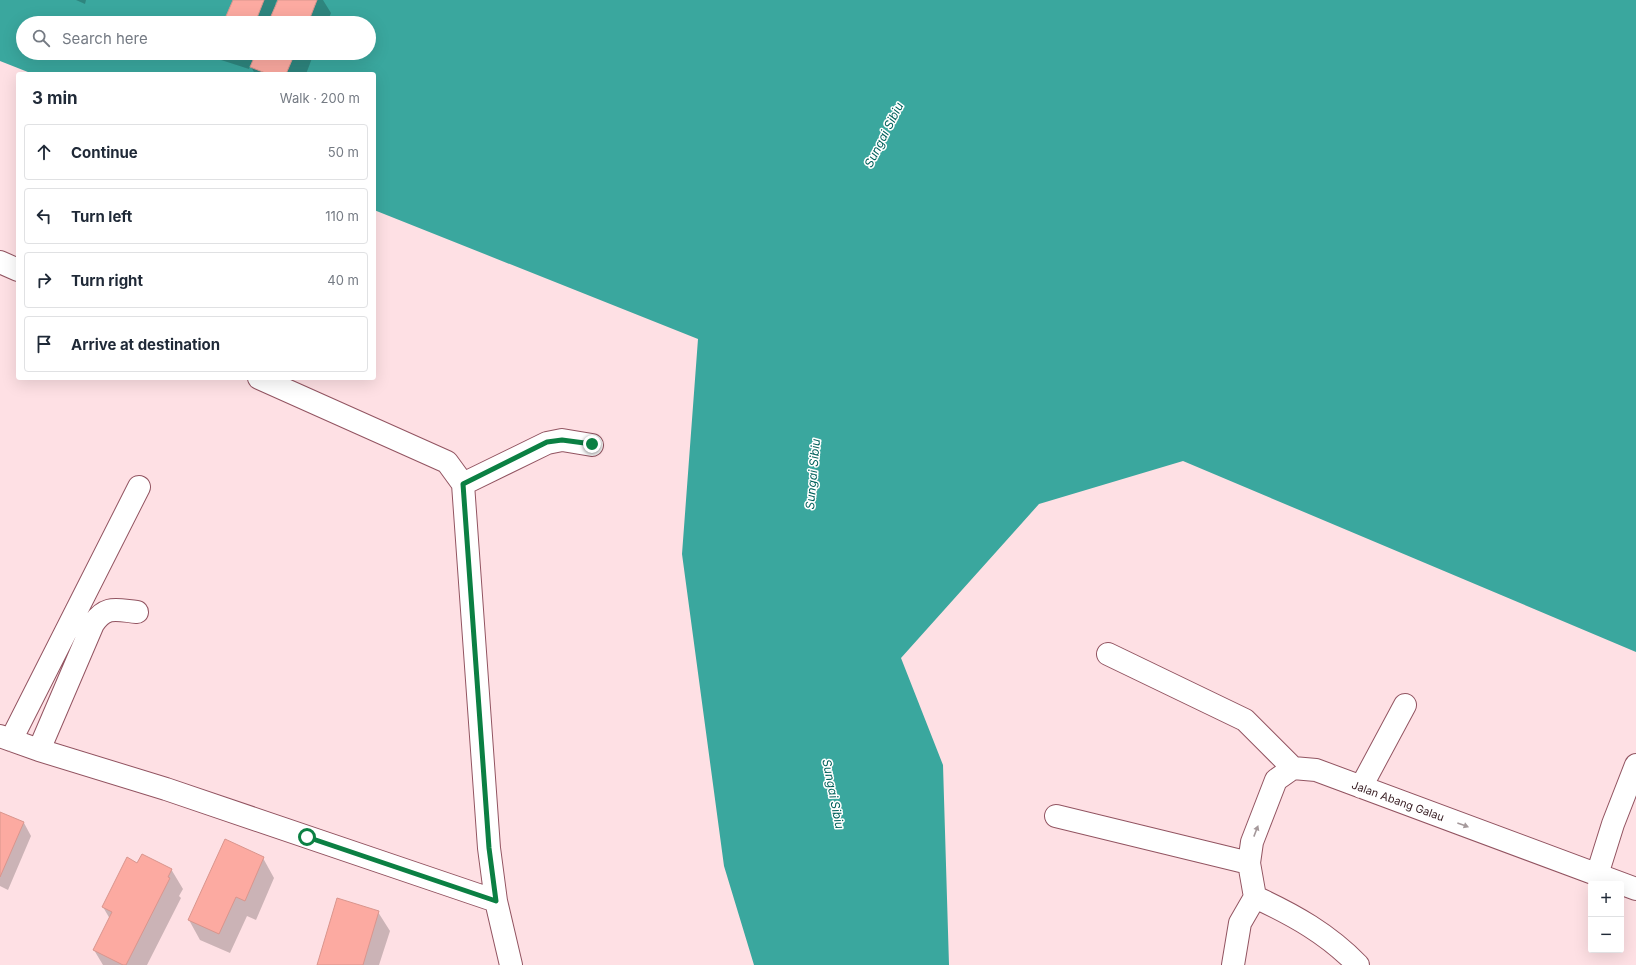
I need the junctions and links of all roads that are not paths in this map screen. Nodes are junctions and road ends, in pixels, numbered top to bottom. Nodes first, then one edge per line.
1 (0, 262) edge
2 (16, 269) edge
3 (263, 380) edge
4 (592, 444) dead end
5 (463, 484) junction
6 (139, 487) dead end
7 (137, 612) dead end
8 (1108, 654) dead end
9 (1404, 705) dead end
10 (5, 738) edge
11 (39, 750) junction
12 (1636, 765) edge
13 (1293, 768) junction
14 (1361, 787) junction
15 (1056, 816) dead end
16 (1249, 863) junction
17 (1597, 875) junction
18 (1636, 889) edge
19 (1255, 897) junction
20 (496, 901) junction
21 (511, 965) edge
22 (1233, 965) edge
23 (1358, 965) edge

1 - 2 street
3 - 5 street
4 - 5 street
5 - 20 street
6 - 10 street
7 - 11 street
8 - 13 street
9 - 14 street
10 - 11 street
11 - 20 street
12 - 17 street
13 - 14 street, Jalan Abang Galau
16 -> 13 street
14 -> 17 street, Jalan Abang Galau
15 - 16 street
16 - 19 street
17 - 18 street, Jalan Abang Galau
19 - 22 street
19 - 23 street
20 - 21 street

